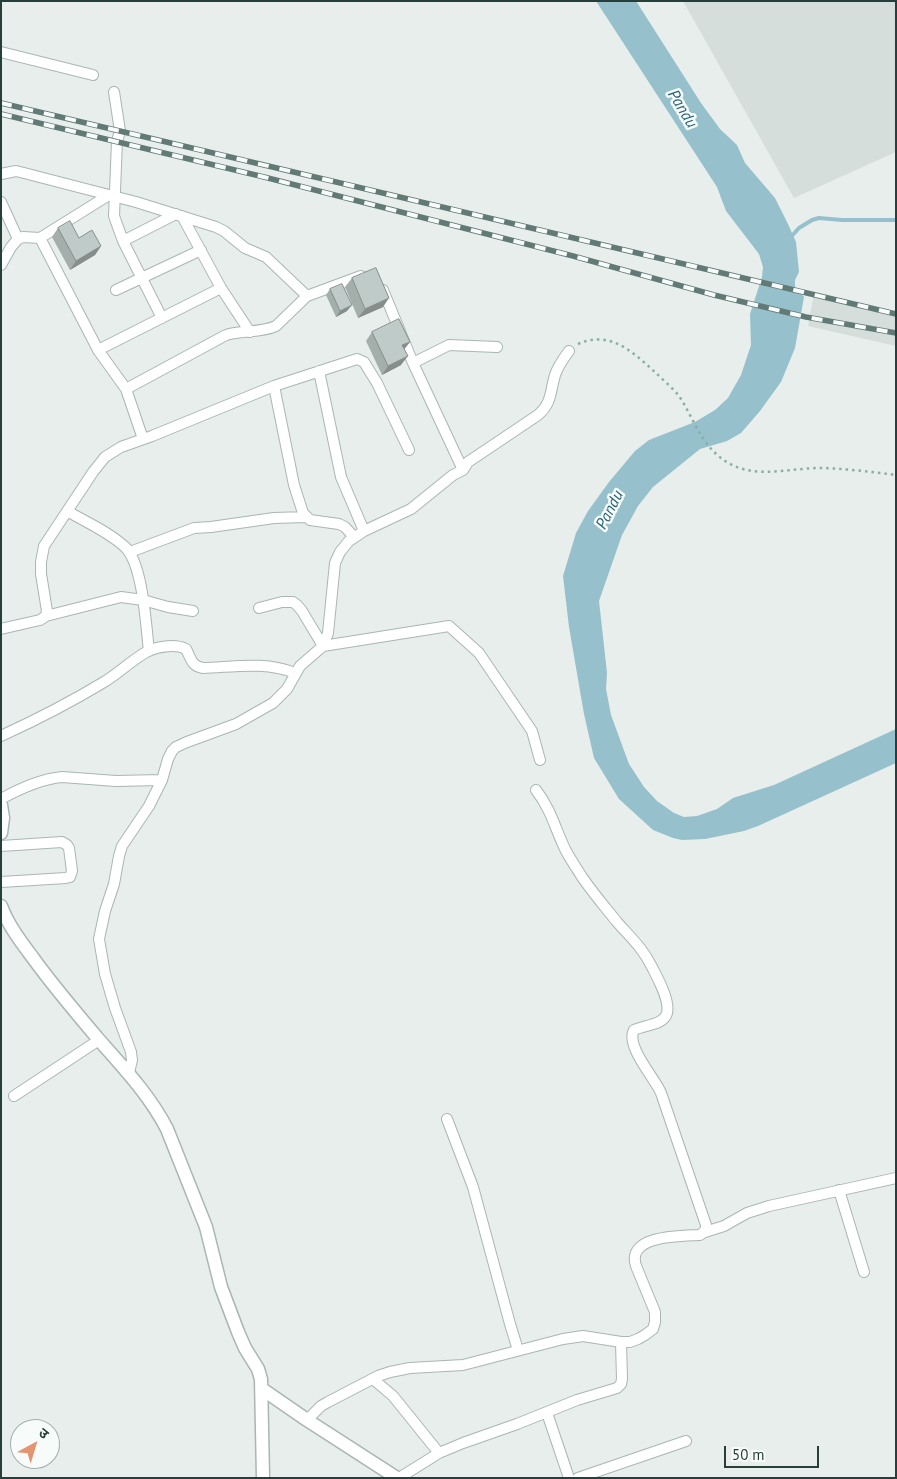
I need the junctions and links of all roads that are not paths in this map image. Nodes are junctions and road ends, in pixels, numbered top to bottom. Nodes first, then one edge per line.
1 (1, 52) edge
2 (93, 75) dead end
3 (114, 92) dead end
4 (4, 170) edge
5 (112, 196) junction
6 (1, 202) edge
7 (179, 215) junction
8 (40, 238) junction
9 (18, 239) junction
10 (124, 241) junction
11 (200, 250) junction
12 (1, 265) edge
13 (141, 278) junction
14 (221, 288) junction
15 (116, 290) dead end
16 (307, 296) junction
17 (162, 318) junction
18 (250, 332) junction
19 (497, 347) dead end
20 (98, 350) junction
21 (569, 351) road end
22 (413, 363) junction
23 (319, 371) junction
24 (274, 386) junction
25 (126, 389) junction
26 (143, 439) junction
27 (409, 450) dead end
28 (463, 470) junction
29 (67, 511) junction
30 (306, 517) junction
31 (364, 531) junction
32 (354, 537) junction
33 (130, 552) junction
34 (143, 600) junction
35 (259, 608) dead end
36 (193, 611) dead end
37 (46, 616) junction
38 (1, 629) edge
39 (323, 646) junction
40 (149, 651) junction
41 (295, 673) junction
42 (1, 736) edge
43 (540, 760) dead end
44 (162, 780) junction
45 (536, 790) dead end
46 (1, 800) edge
47 (1, 805) edge
48 (1, 833) edge
49 (1, 846) edge
50 (1, 882) edge
51 (1, 906) edge
52 (6, 927) edge
53 (99, 1040) junction
54 (129, 1073) junction
55 (14, 1096) dead end
56 (447, 1119) dead end
57 (896, 1178) edge
58 (840, 1190) junction
59 (705, 1232) junction
60 (864, 1272) dead end
61 (621, 1342) junction
62 (518, 1350) junction
63 (373, 1379) junction
64 (262, 1389) junction
65 (547, 1413) junction
66 (306, 1420) junction
67 (686, 1441) dead end
68 (439, 1453) junction
69 (263, 1478) edge
70 (398, 1478) edge
71 (569, 1478) edge
72 (578, 1478) edge

1 - 2 street
3 - 5 street
4 - 5 street
5 - 7 street
5 - 8 street
5 - 10 street
6 - 9 street
7 - 10 street
7 - 11 street
7 - 16 street
8 - 9 street
8 - 20 street
9 - 12 street
10 - 13 street
11 - 13 street
11 - 14 street
13 - 15 street
13 - 17 street
14 - 17 street
14 - 18 street
16 - 18 street
16 - 22 street
17 - 20 street
18 - 25 street
19 - 22 street
20 - 25 street
21 - 28 street
22 - 28 street
23 - 24 street
23 - 27 street
23 - 31 street
24 - 26 street
24 - 30 street
25 - 26 street
26 - 29 street
28 - 31 street
29 - 33 street
29 - 37 street
30 - 32 street
30 - 33 street
31 - 32 street
32 - 39 street
33 - 34 street
34 - 36 street
34 - 37 street
34 - 40 street
35 - 39 street
37 - 38 street
39 - 41 street
39 - 43 street
40 - 41 street
40 - 42 street
41 - 44 street
44 - 46 street
44 - 54 street
45 - 59 street
47 - 48 street
49 - 50 street
51 - 52 street
52 - 53 street
53 - 54 street
53 - 55 street
54 - 64 street
56 - 62 street
57 - 58 street
58 - 59 street
58 - 60 street
59 - 61 street
61 - 62 street
61 - 65 street
62 - 63 street
63 - 66 street
63 - 68 street
64 - 66 street
64 - 69 street
65 - 68 street
65 - 71 street
66 - 70 street
67 - 72 street
68 - 70 street

